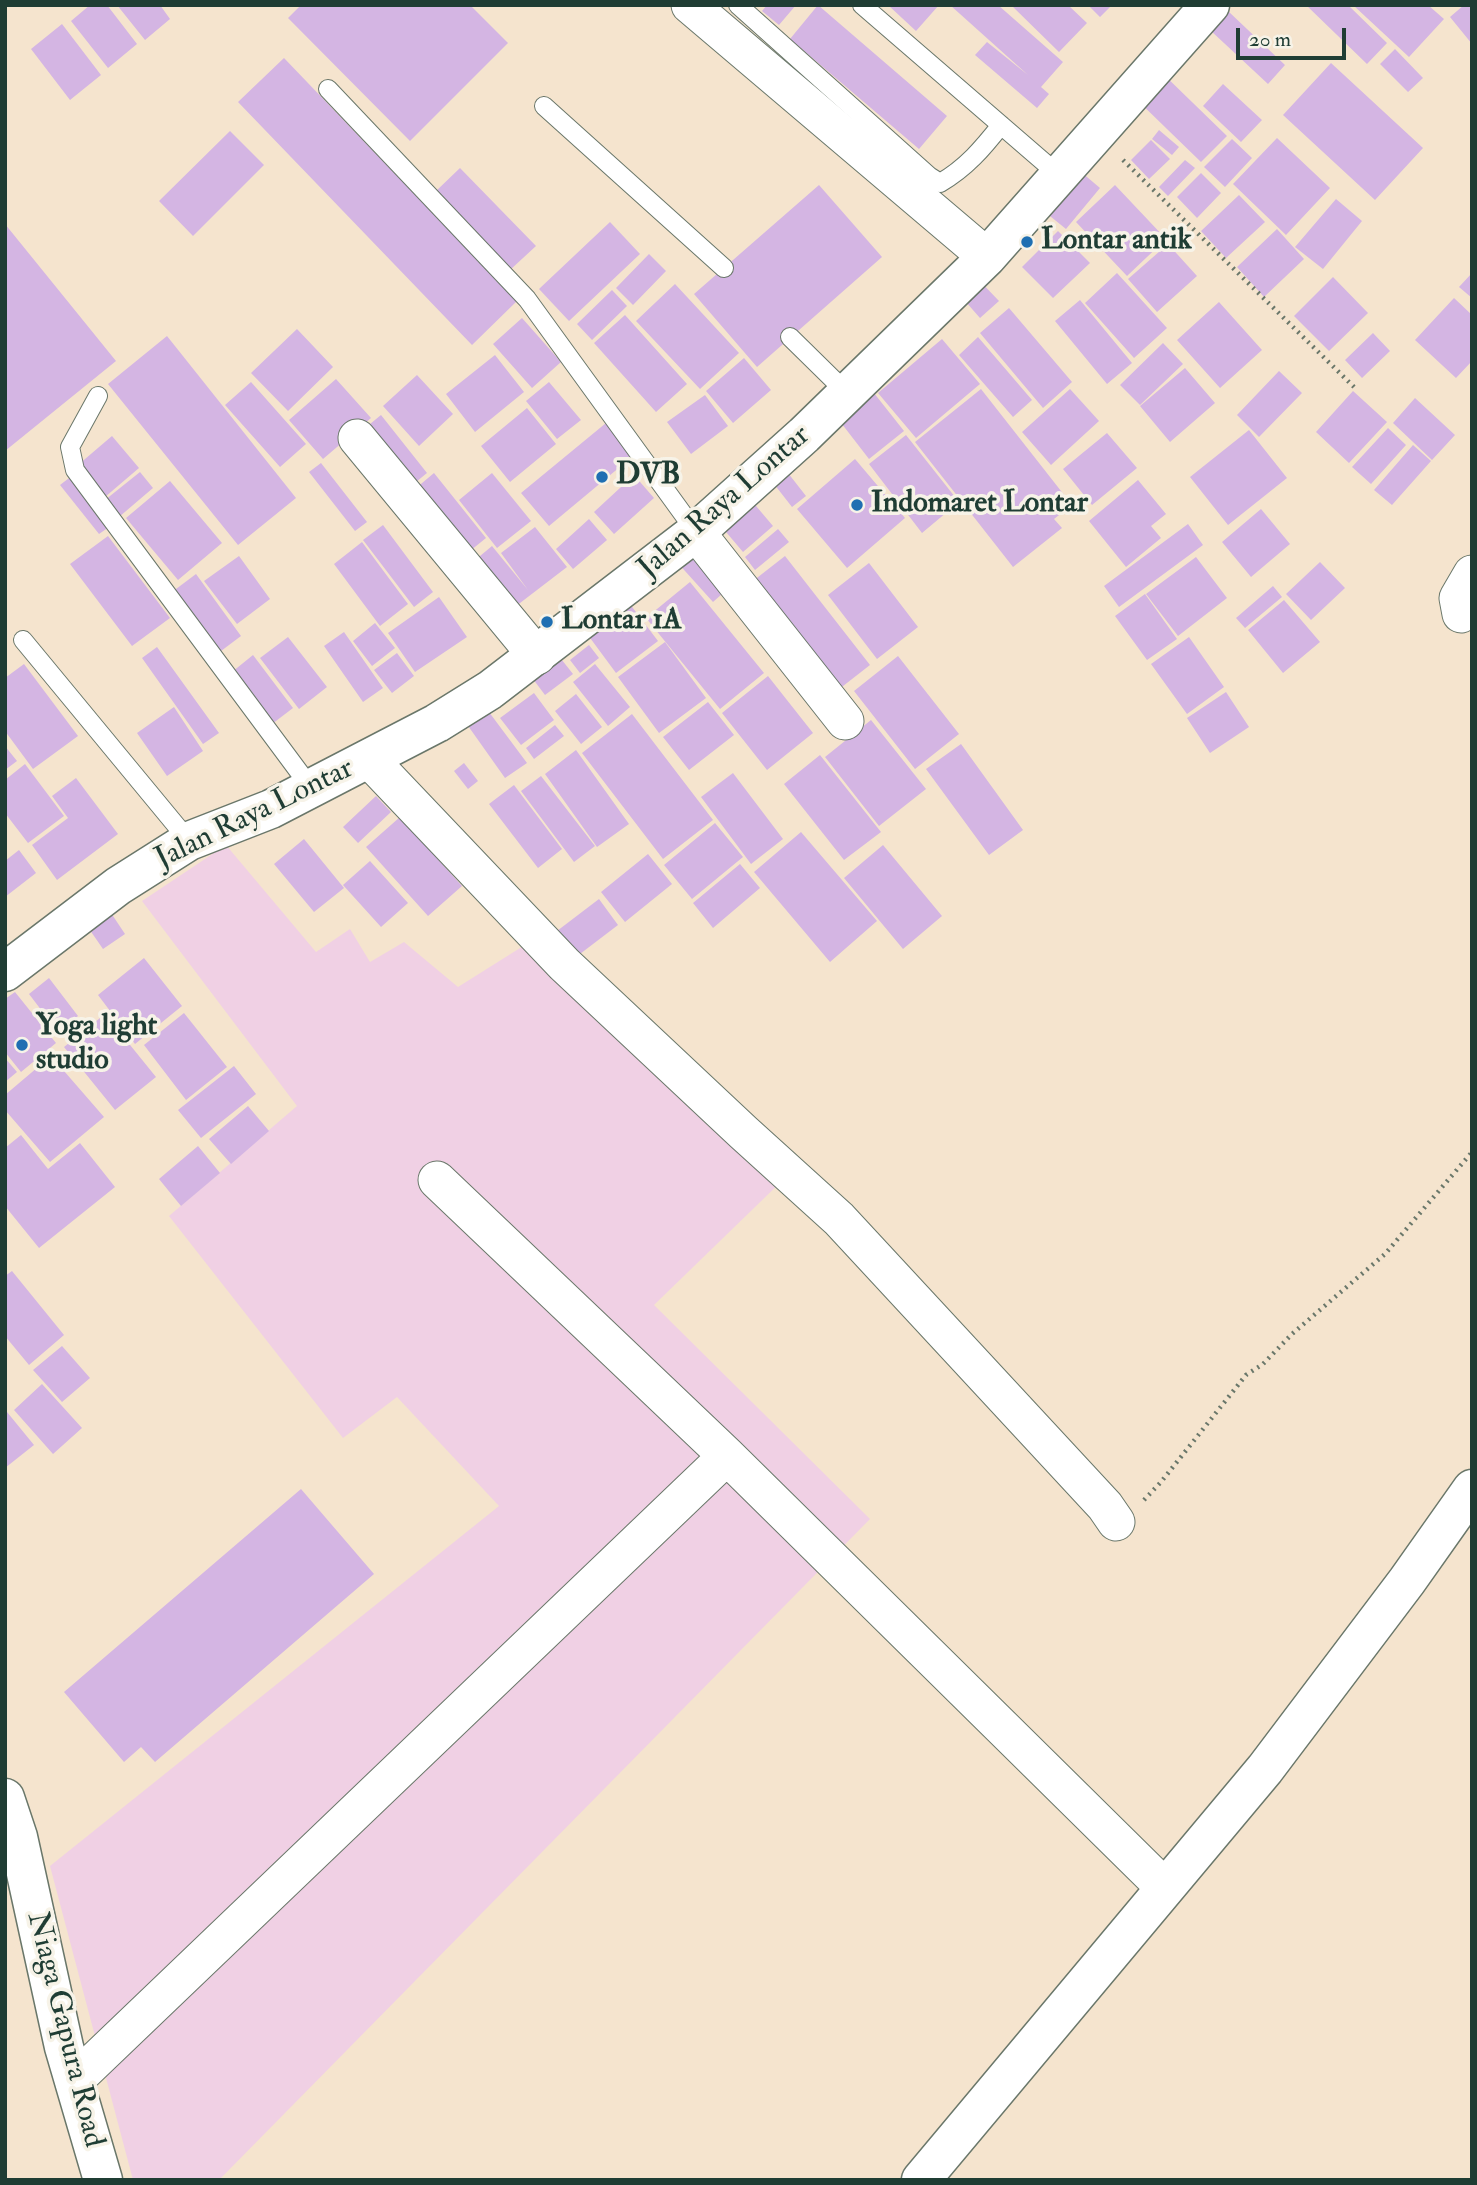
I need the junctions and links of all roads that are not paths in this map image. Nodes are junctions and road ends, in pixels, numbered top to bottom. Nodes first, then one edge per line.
1 (690, 5) edge
2 (738, 5) edge
3 (862, 5) edge
4 (1210, 5) edge
5 (328, 89) dead end
6 (544, 106) dead end
7 (1001, 125) junction
8 (1060, 176) junction
9 (987, 257) junction
10 (724, 268) dead end
11 (790, 337) dead end
12 (847, 393) junction
13 (98, 396) dead end
14 (357, 439) dead end
15 (696, 532) junction
16 (1472, 574) edge
17 (1461, 614) dead end
18 (23, 640) dead end
19 (537, 656) junction
20 (845, 721) dead end
21 (369, 759) junction
22 (311, 788) junction
23 (189, 841) junction
24 (5, 972) edge
25 (437, 1180) dead end
26 (727, 1456) junction
27 (1472, 1489) edge
28 (1116, 1522) road end
29 (5, 1798) edge
30 (1165, 1888) junction
31 (74, 2081) junction
32 (103, 2180) edge
33 (921, 2180) edge

1 - 9 street
2 - 7 lane
3 - 7 lane
4 - 8 street, Jalan Raya Lontar
5 - 15 lane
6 - 10 lane
7 - 8 lane
8 - 9 street, Jalan Raya Lontar
9 - 12 street, Jalan Raya Lontar
11 - 12 lane
12 - 15 street, Jalan Raya Lontar
13 - 22 lane
14 - 19 street
15 - 19 street, Jalan Raya Lontar
15 - 20 street
16 - 17 street
18 - 23 lane
19 - 21 street, Jalan Raya Lontar
21 - 22 street, Jalan Raya Lontar
21 - 28 street
22 - 23 street, Jalan Raya Lontar
23 - 24 street, Jalan Raya Lontar
25 - 26 street
26 - 30 street
26 - 31 street
27 - 30 street
29 - 31 street, Niaga Gapura Road
30 - 33 street
31 - 32 street, Niaga Gapura Road

